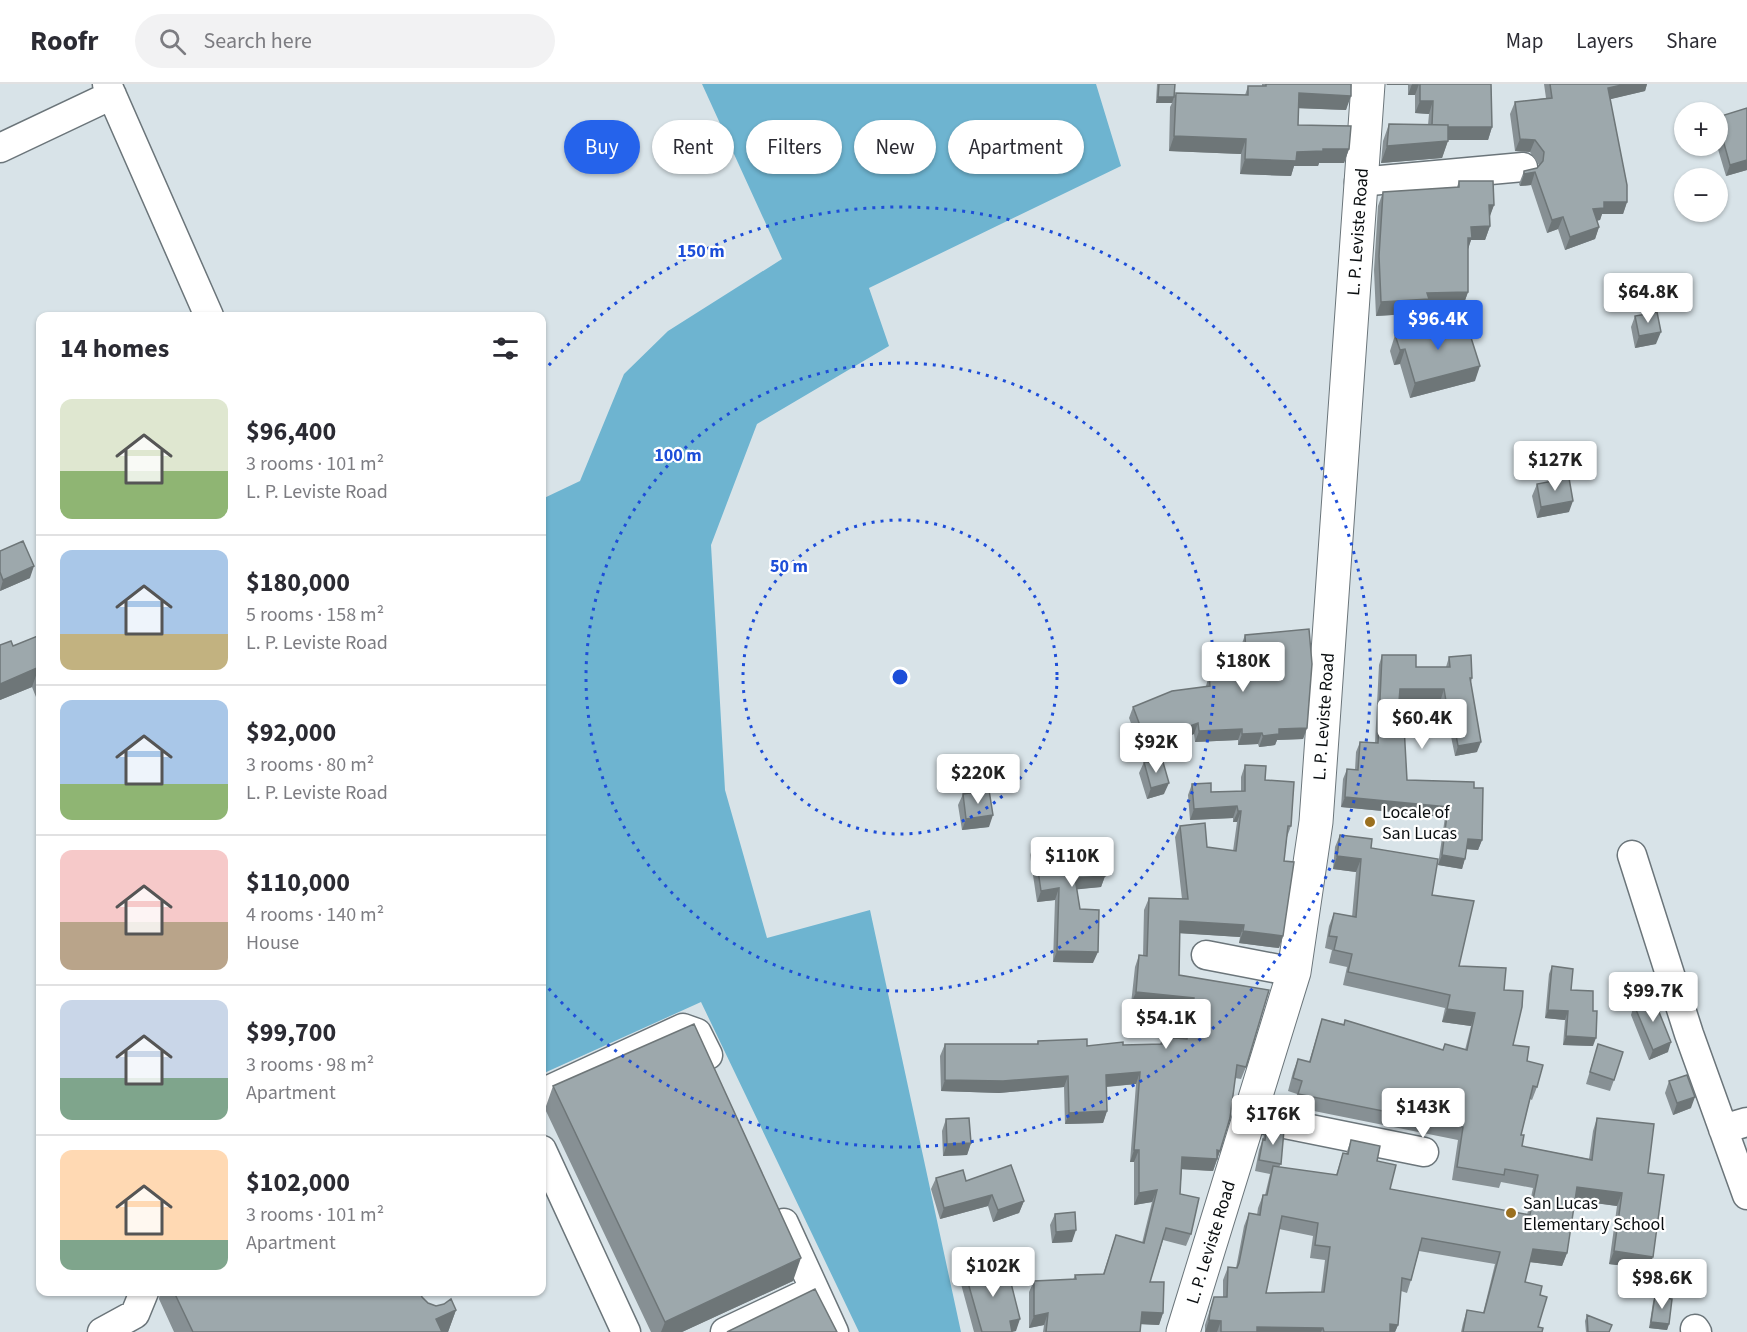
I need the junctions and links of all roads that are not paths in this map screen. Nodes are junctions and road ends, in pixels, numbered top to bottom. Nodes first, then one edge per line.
1 (1368, 84) edge
2 (109, 89) edge
3 (0, 148) edge
4 (1523, 167) dead end
5 (1359, 182) junction
6 (207, 312) edge
7 (1632, 855) dead end
8 (1206, 955) dead end
9 (1294, 972) junction
10 (719, 1079) edge
11 (546, 1091) edge
12 (1251, 1118) junction
13 (1735, 1125) edge
14 (1424, 1152) dead end
15 (546, 1159) edge
16 (771, 1195) edge
17 (1747, 1195) edge
18 (814, 1290) junction
19 (142, 1296) edge
20 (102, 1332) edge
21 (626, 1332) edge
22 (725, 1332) edge
23 (834, 1332) edge
24 (1183, 1332) edge

1 - 5 main road, L. P. Leviste Road
2 - 3 street
2 - 6 street
4 - 5 street
5 - 9 main road, L. P. Leviste Road
7 - 13 street
8 - 9 street
9 - 12 main road, L. P. Leviste Road
10 - 11 street
12 - 14 street
12 - 24 main road, L. P. Leviste Road
13 - 17 street
15 - 21 street
16 - 18 street
18 - 22 street
18 - 23 street
19 - 20 street

